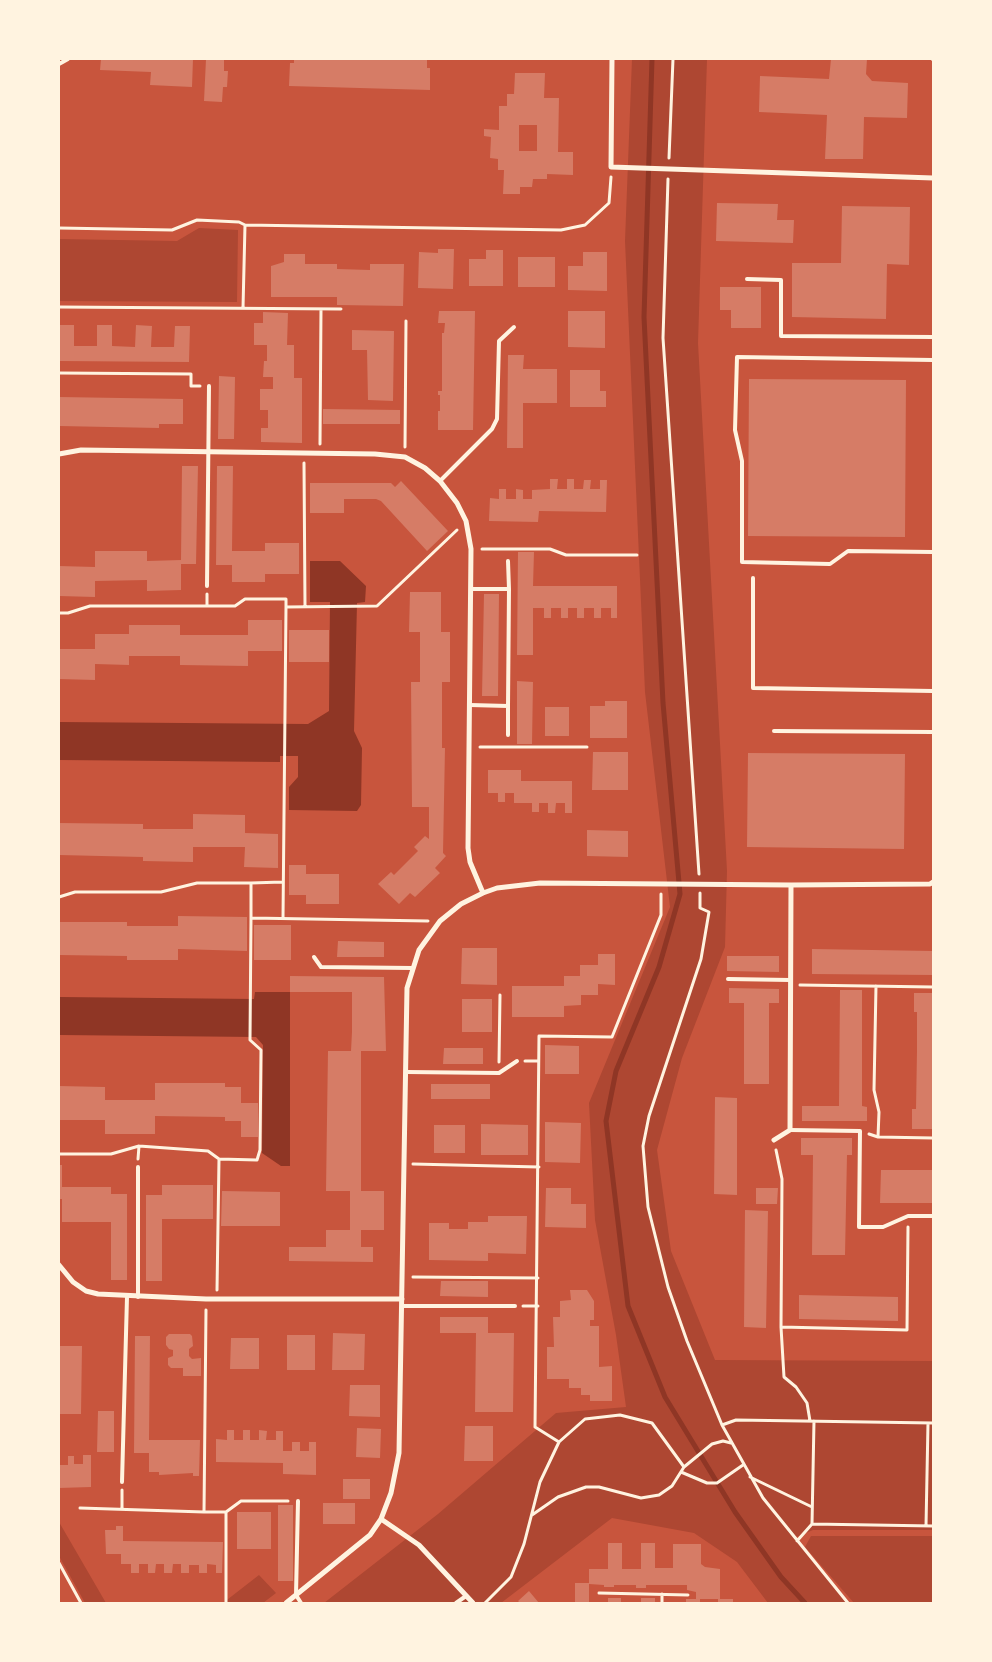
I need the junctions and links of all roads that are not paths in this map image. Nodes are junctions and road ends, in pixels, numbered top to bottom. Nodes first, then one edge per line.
1 (68, 59) edge
2 (612, 59) edge
3 (59, 64) edge
4 (933, 178) edge
5 (747, 279) dead end
6 (514, 326) dead end
7 (933, 337) edge
8 (933, 360) edge
9 (209, 386) road end
10 (208, 452) junction
11 (59, 454) edge
12 (440, 481) junction
13 (933, 552) edge
14 (508, 561) dead end
15 (753, 578) dead end
16 (207, 586) dead end
17 (471, 589) junction
18 (509, 589) junction
19 (933, 691) edge
20 (470, 705) junction
21 (508, 706) junction
22 (774, 731) dead end
23 (933, 732) edge
24 (508, 735) dead end
25 (933, 882) edge
26 (791, 885) junction
27 (483, 893) junction
28 (314, 957) dead end
29 (412, 968) junction
30 (728, 979) dead end
31 (790, 983) junction
32 (517, 1061) dead end
33 (407, 1072) junction
34 (790, 1130) junction
35 (774, 1140) road end
36 (138, 1167) dead end
37 (933, 1216) edge
38 (59, 1265) edge
39 (126, 1297) junction
40 (138, 1297) junction
41 (402, 1302) junction
42 (515, 1306) dead end
43 (122, 1482) road end
44 (298, 1500) road end
45 (381, 1519) junction
46 (296, 1595) junction
47 (466, 1596) junction
48 (286, 1603) edge
49 (302, 1603) edge
50 (456, 1603) edge
51 (473, 1603) edge

1 - 3 lane
2 - 4 street
5 - 7 lane
6 - 12 lane
8 - 13 lane
9 - 10 lane
10 - 11 street
10 - 12 street
10 - 16 lane
12 - 17 street
14 - 18 lane
15 - 19 lane
17 - 18 lane
17 - 20 street
18 - 21 lane
20 - 21 lane
20 - 27 street
21 - 24 lane
22 - 23 lane
25 - 26 street
26 - 27 street
26 - 31 street
27 - 29 street
28 - 29 lane
29 - 33 street
30 - 31 lane
31 - 34 street
32 - 33 lane
33 - 41 street
34 - 35 street
34 - 37 lane
36 - 40 lane
38 - 39 street
39 - 40 street
39 - 43 lane
40 - 41 street
41 - 42 lane
41 - 45 street
44 - 46 lane
45 - 46 street
45 - 47 street
46 - 48 street
46 - 49 lane
47 - 50 lane
47 - 51 street

